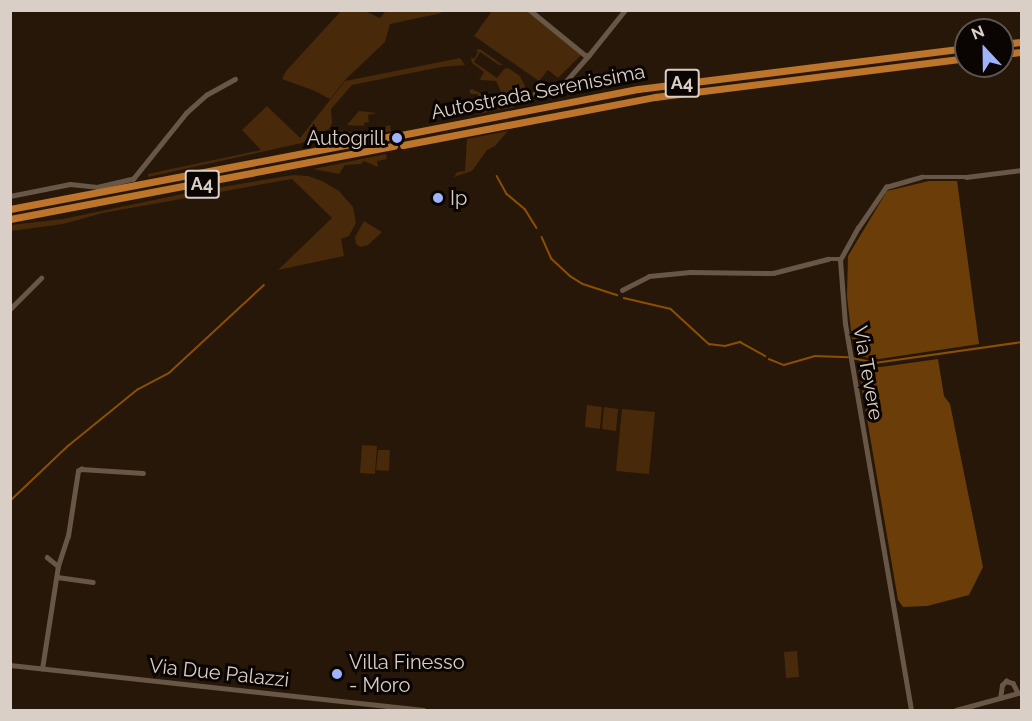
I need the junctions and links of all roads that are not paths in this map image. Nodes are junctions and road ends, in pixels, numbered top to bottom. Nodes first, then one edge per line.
1 (531, 10) edge
2 (625, 10) edge
3 (954, 50) edge
4 (589, 55) junction
5 (954, 60) edge
6 (235, 79) dead end
7 (535, 93) dead end
8 (401, 135) dead end
9 (392, 136) dead end
10 (403, 145) dead end
11 (394, 146) dead end
12 (1022, 170) edge
13 (10, 195) edge
14 (10, 209) edge
15 (10, 219) edge
16 (841, 259) junction
17 (41, 278) dead end
18 (622, 290) dead end
19 (10, 309) edge
20 (143, 473) dead end
21 (46, 557) dead end
22 (58, 566) junction
23 (57, 577) junction
24 (93, 582) dead end
25 (10, 665) edge
26 (42, 669) junction
27 (1020, 692) edge
28 (1000, 698) junction
29 (957, 710) edge
30 (424, 711) edge
31 (911, 711) edge

1 - 4 street
2 - 4 street
3 - 8 highway, Autostrada Serenissima / A4
4 - 7 street
5 - 10 highway, Autostrada Serenissima / A4
6 - 13 street
9 - 14 highway, A4
11 - 15 highway, A4
12 - 16 street
16 - 18 street
16 - 31 street, Via Tevere
17 - 19 street
20 - 22 street
21 - 22 street
22 - 23 street
23 - 24 street
23 - 26 street
25 - 26 street, Via Due Palazzi
26 - 30 street, Via Due Palazzi
27 - 28 street
27 - 28 street
28 - 29 street

